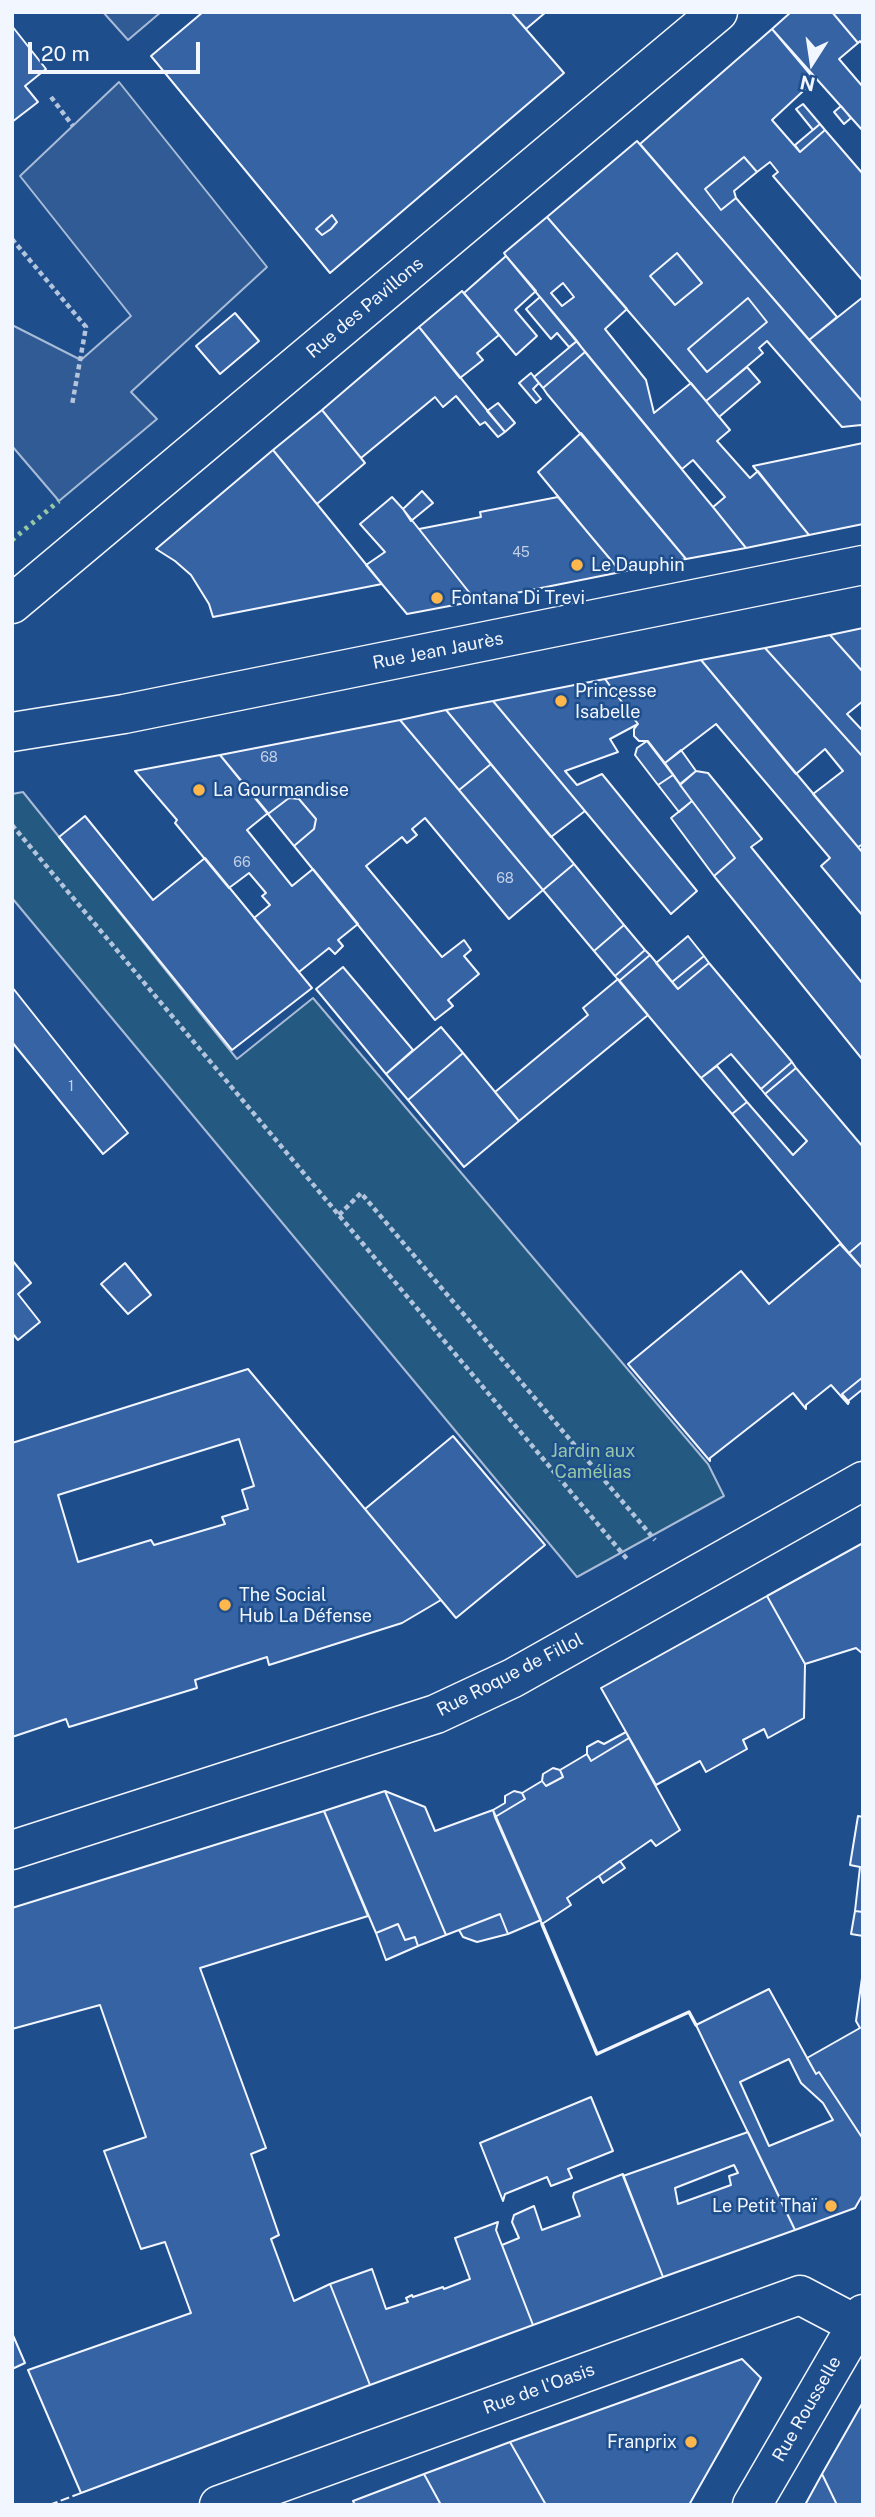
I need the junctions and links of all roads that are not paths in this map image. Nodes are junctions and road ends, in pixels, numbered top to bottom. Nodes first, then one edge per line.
1 (718, 12) edge
2 (863, 565) edge
3 (12, 604) edge
4 (12, 732) edge
5 (863, 1481) edge
6 (12, 1850) edge
7 (860, 2319) edge
8 (219, 2505) edge
9 (752, 2505) edge

1 - 3 street, Rue des Pavillons
2 - 4 street, Rue Jean Jaurès
5 - 6 street, Rue Roque de Fillol
7 - 8 street, Rue de l'Oasis
7 - 9 street, Rue Rousselle

